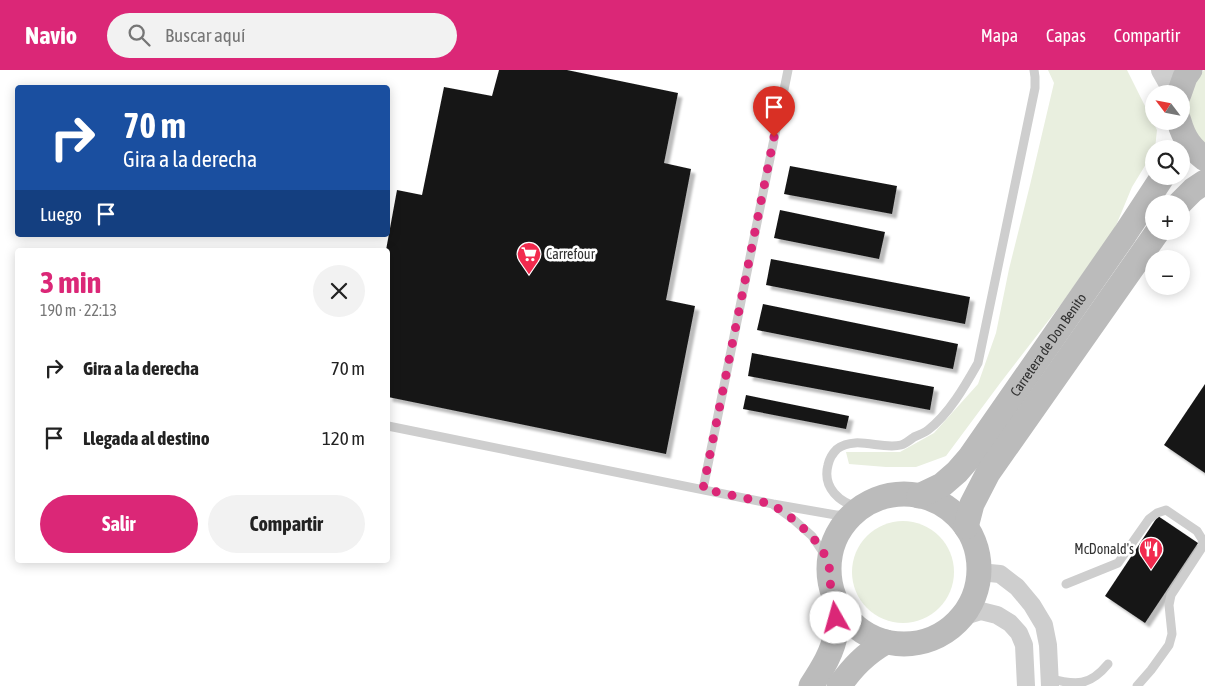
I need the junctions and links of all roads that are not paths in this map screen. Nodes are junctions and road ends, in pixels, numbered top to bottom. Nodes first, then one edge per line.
1 (788, 70) edge
2 (1034, 70) edge
3 (1162, 70) edge
4 (1190, 70) edge
5 (1170, 85) edge
6 (1182, 85) edge
7 (1179, 134) edge
8 (1205, 159) edge
9 (1205, 182) edge
10 (1157, 185) edge
11 (1188, 195) edge
12 (1152, 240) edge
13 (390, 426) edge
14 (703, 489) junction
15 (919, 496) junction
16 (772, 504) junction
17 (856, 512) junction
18 (966, 527) junction
19 (829, 561) junction
20 (979, 572) junction
21 (1066, 584) dead end
22 (837, 603) junction
23 (962, 617) junction
24 (886, 642) junction
25 (1108, 664) dead end
26 (1050, 682) edge
27 (1138, 685) edge
28 (811, 686) edge
29 (839, 686) edge
30 (1026, 686) edge

1 - 14 lane
2 - 17 lane
3 - 5 street
4 - 6 main road
7 - 8 main road
9 - 11 main road
10 - 15 main road, Carretera de Don Benito
12 - 18 main road, Carretera de Don Benito
13 - 14 lane
14 - 16 lane
15 - 17 main road
15 - 18 main road
16 - 17 lane
16 - 19 lane
17 - 19 main road
18 - 20 main road
19 - 22 main road
20 - 23 main road
20 - 26 street
21 - 27 lane
22 - 24 main road
22 - 28 main road
23 - 24 main road
23 - 30 street
24 - 29 main road
25 - 26 lane

